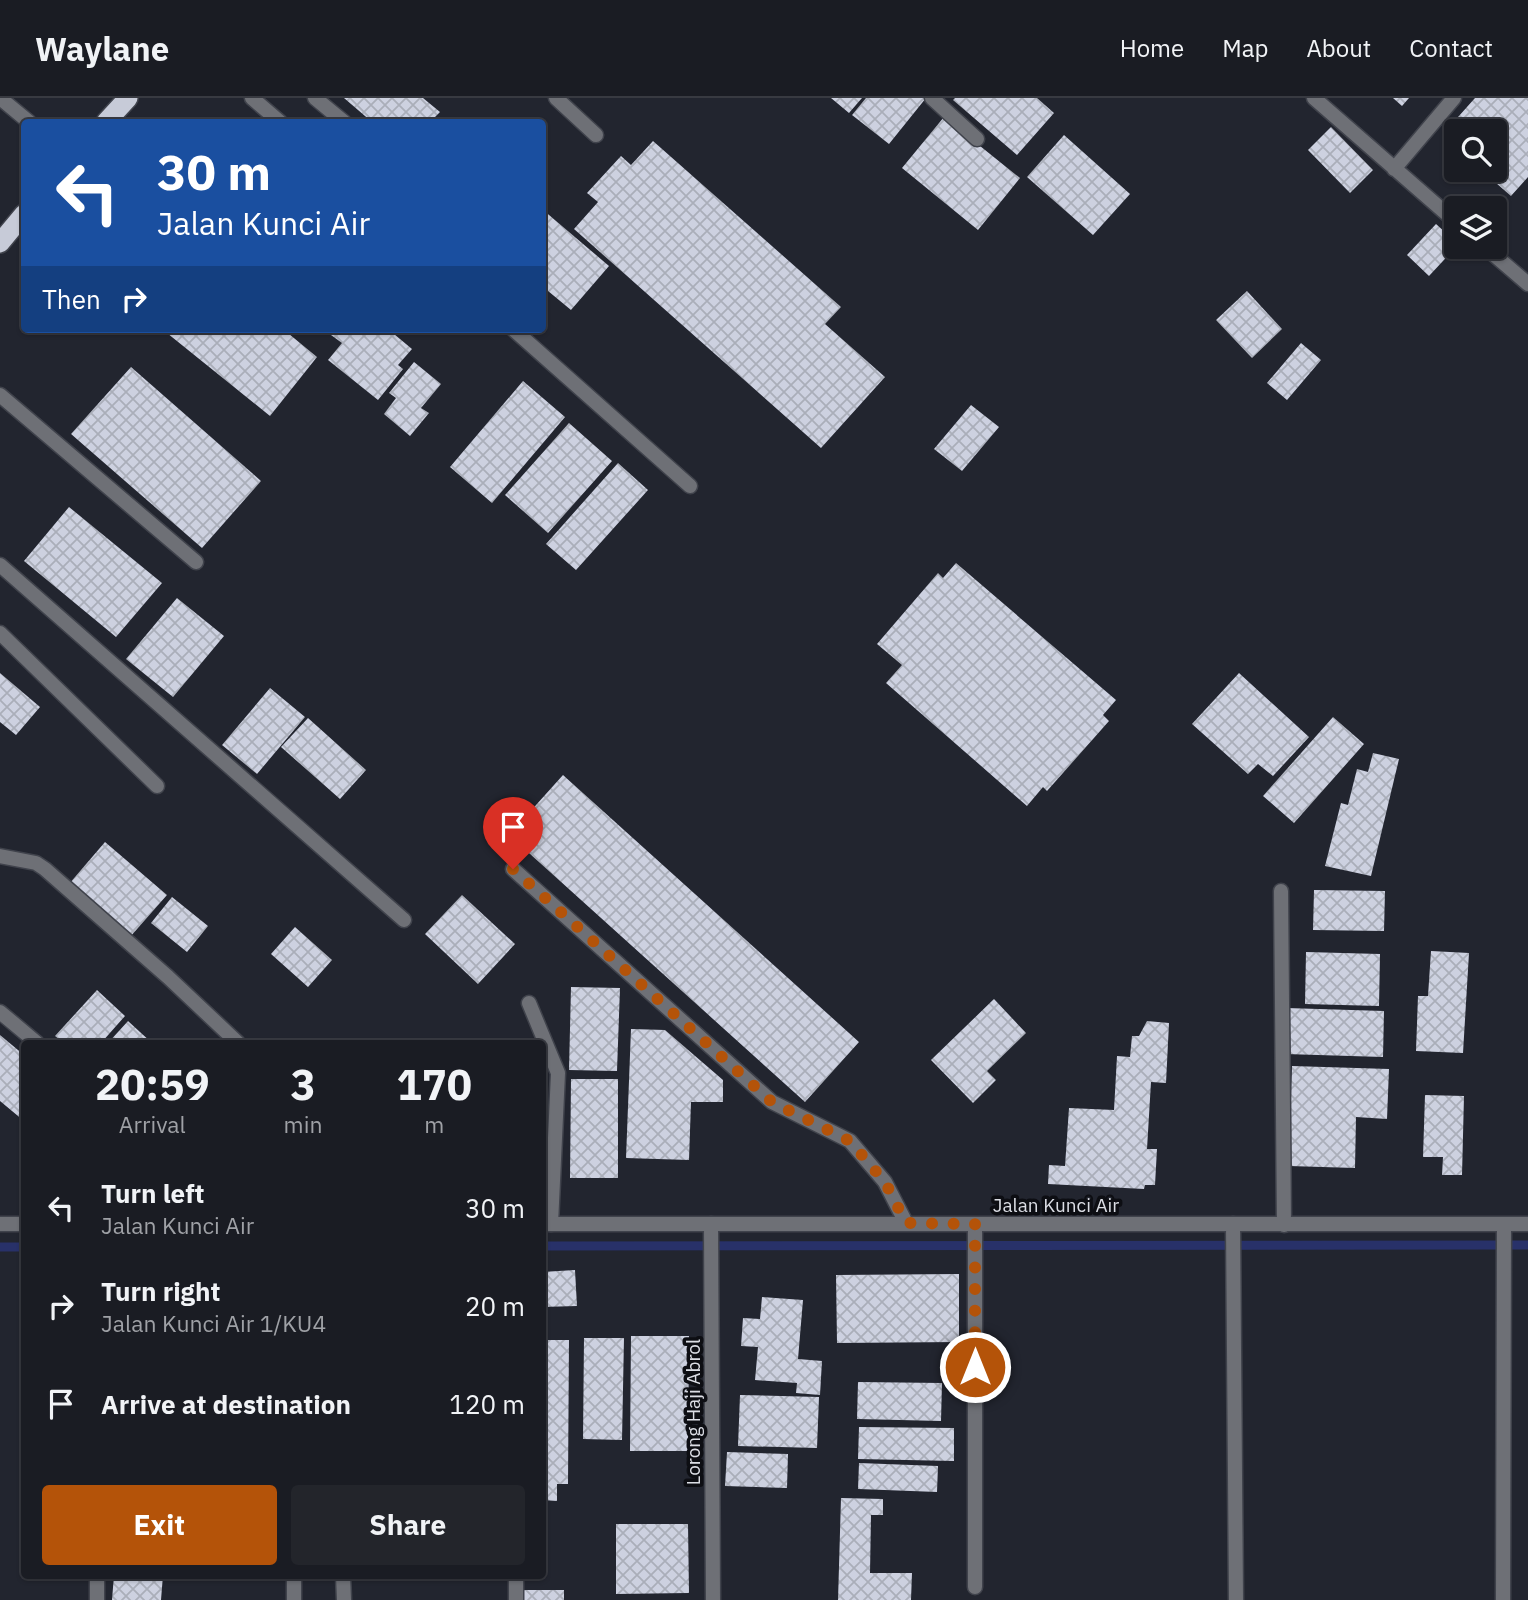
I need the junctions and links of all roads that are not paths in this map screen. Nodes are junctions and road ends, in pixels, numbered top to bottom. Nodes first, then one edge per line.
1 (128, 98) edge
2 (252, 98) edge
3 (315, 98) edge
4 (556, 98) edge
5 (932, 98) edge
6 (1314, 98) edge
7 (1454, 98) edge
8 (4, 101) edge
9 (25, 119) edge
10 (109, 119) edge
11 (276, 119) edge
12 (340, 119) edge
13 (596, 135) dead end
14 (977, 139) dead end
15 (1394, 169) junction
16 (1444, 212) edge
17 (21, 218) edge
18 (0, 243) edge
19 (1499, 259) edge
20 (1528, 284) edge
21 (518, 333) edge
22 (0, 395) edge
23 (690, 486) dead end
24 (196, 562) dead end
25 (0, 565) edge
26 (0, 633) edge
27 (157, 786) dead end
28 (0, 856) edge
29 (513, 869) dead end
30 (1281, 891) dead end
31 (404, 920) dead end
32 (529, 1003) dead end
33 (0, 1012) edge
34 (33, 1040) edge
35 (235, 1040) edge
36 (543, 1040) edge
37 (546, 1047) edge
38 (906, 1223) junction
39 (0, 1224) edge
40 (21, 1224) edge
41 (547, 1224) edge
42 (1528, 1224) edge
43 (1283, 1225) junction
44 (1504, 1228) junction
45 (711, 1229) junction
46 (975, 1229) junction
47 (1233, 1229) junction
48 (97, 1579) edge
49 (294, 1579) edge
50 (344, 1579) edge
51 (516, 1579) edge
52 (975, 1587) dead end
53 (97, 1600) edge
54 (294, 1600) edge
55 (344, 1600) edge
56 (516, 1600) edge
57 (713, 1600) edge
58 (1236, 1600) edge
59 (1503, 1600) edge

1 - 10 highway
2 - 11 street
3 - 12 street
4 - 13 street
5 - 14 street
6 - 15 street
7 - 15 street
8 - 9 street
15 - 16 street
17 - 18 highway
19 - 20 street
21 - 23 street
22 - 24 street
25 - 31 street
26 - 27 street
28 - 35 street
29 - 38 street
30 - 43 street
32 - 36 street
33 - 34 street
37 - 41 street
38 - 45 street, Jalan Kunci Air
38 - 46 street, Jalan Kunci Air
39 - 40 street
41 - 45 street, Jalan Kunci Air
42 - 44 street, Jalan Kunci Air
43 - 44 street, Jalan Kunci Air
43 - 47 street, Jalan Kunci Air
44 - 59 street
45 - 57 street, Lorong Haji Abrol
46 - 47 street, Jalan Kunci Air
46 - 52 street
47 - 58 street
48 - 53 street
49 - 54 street
50 - 55 street
51 - 56 street

